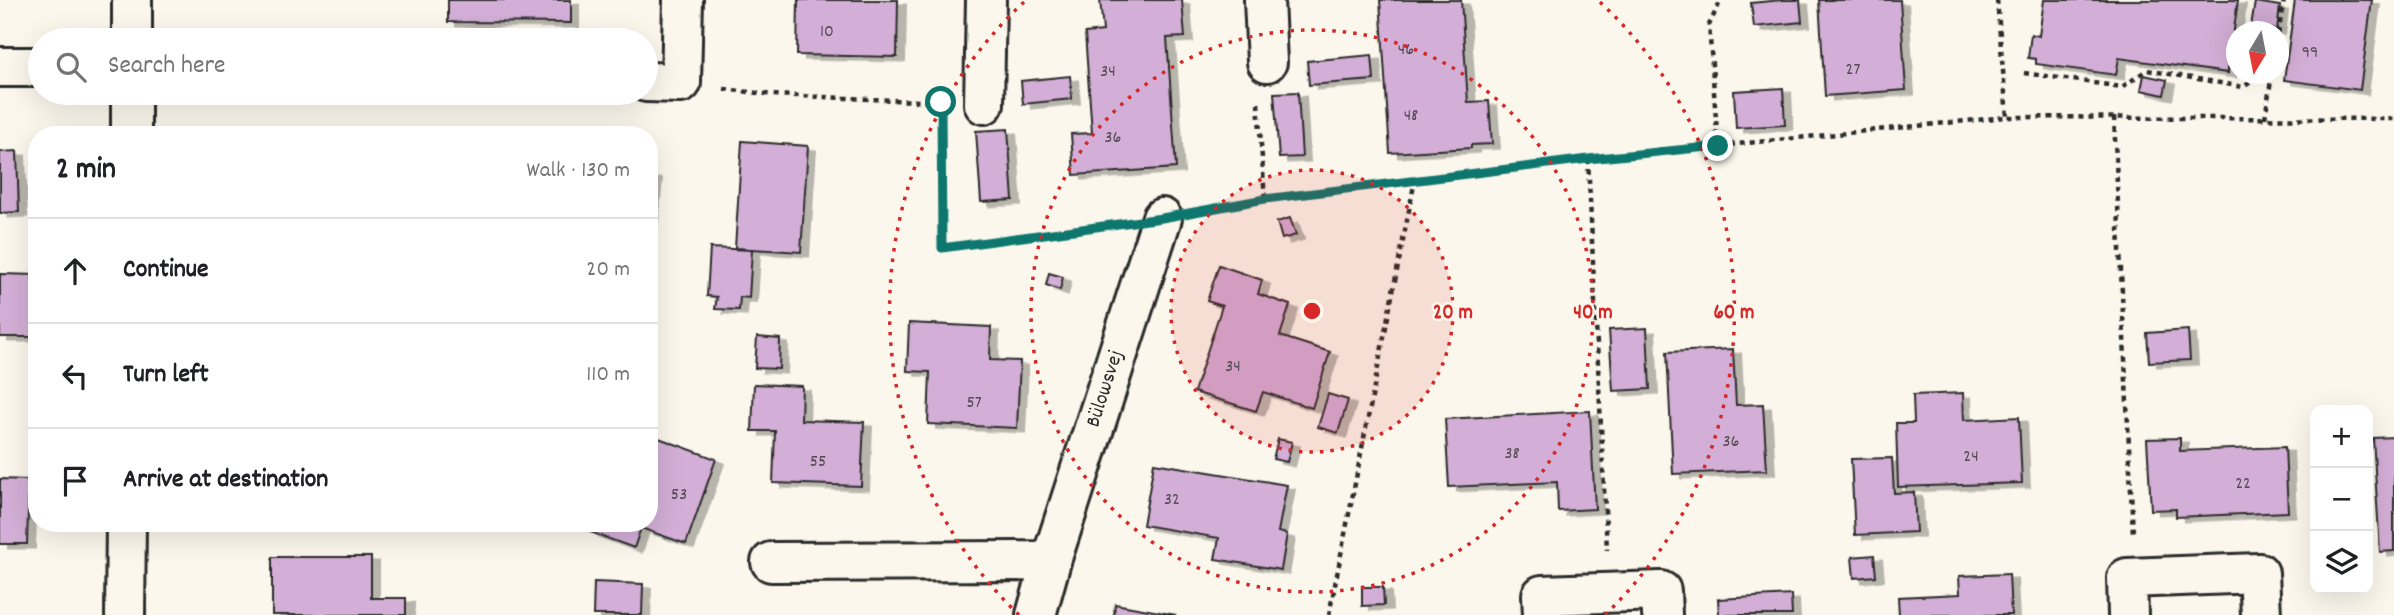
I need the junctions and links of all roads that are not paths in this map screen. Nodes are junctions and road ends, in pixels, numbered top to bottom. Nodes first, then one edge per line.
1 (132, 0) edge
2 (683, 0) edge
3 (986, 0) edge
4 (1264, 0) edge
5 (132, 28) edge
6 (1268, 62) road end
7 (0, 67) edge
8 (28, 67) edge
9 (663, 82) edge
10 (984, 104) road end
11 (131, 105) edge
12 (131, 126) edge
13 (1162, 218) road end
14 (126, 532) edge
15 (1051, 561) junction
16 (771, 562) dead end
17 (125, 615) edge
18 (1036, 615) edge
19 (1543, 615) edge
20 (1662, 615) edge
21 (2128, 615) edge
22 (2260, 615) edge

1 - 5 street
2 - 9 street
3 - 10 street
4 - 6 street
7 - 8 street
11 - 12 street
13 - 15 street, Bülowsvej
14 - 17 street
15 - 16 street
15 - 18 street, Bülowsvej
19 - 20 street
21 - 22 street

